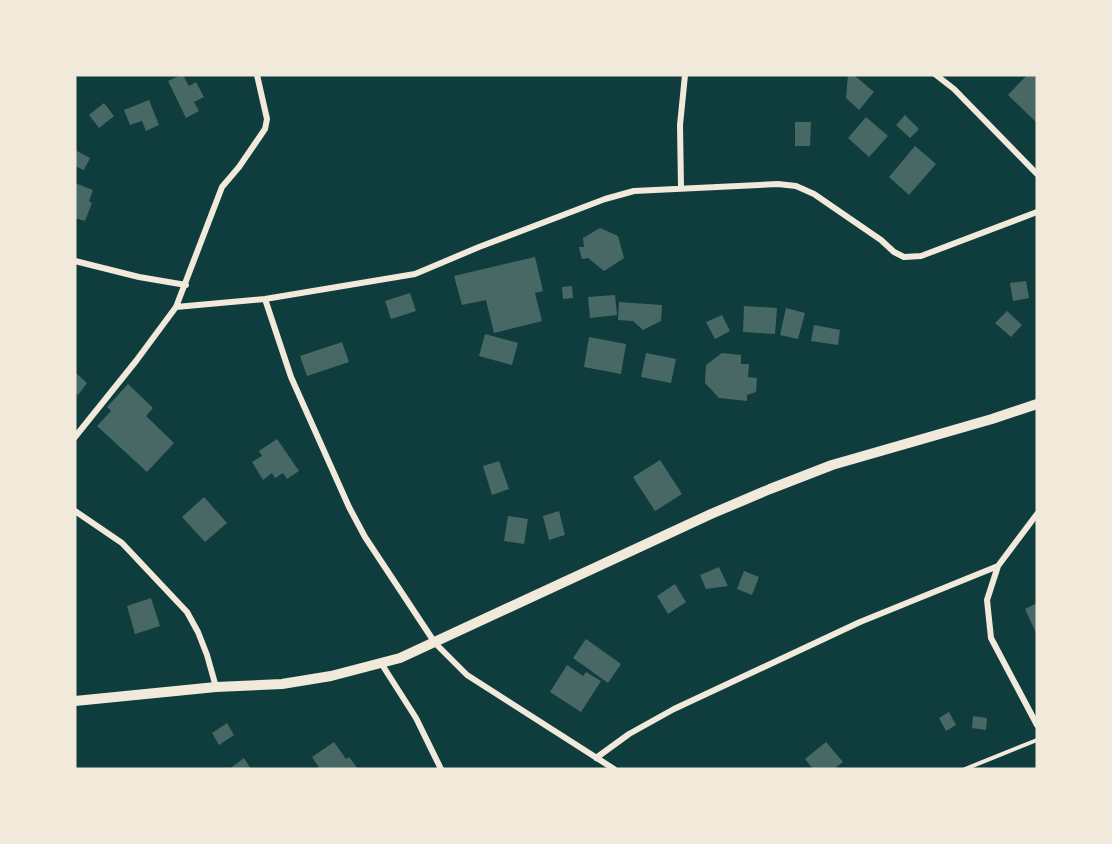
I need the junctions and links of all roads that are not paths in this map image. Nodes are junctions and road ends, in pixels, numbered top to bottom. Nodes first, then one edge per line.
1 (257, 75) edge
2 (686, 75) edge
3 (936, 75) edge
4 (1037, 174) edge
5 (681, 188) junction
6 (1037, 212) edge
7 (75, 261) edge
8 (186, 285) junction
9 (265, 299) junction
10 (176, 307) junction
11 (1037, 404) edge
12 (75, 437) edge
13 (75, 511) edge
14 (1037, 514) edge
15 (998, 566) junction
16 (435, 643) junction
17 (381, 663) junction
18 (216, 687) junction
19 (75, 701) edge
20 (1037, 725) edge
21 (596, 758) junction
22 (441, 769) edge
23 (614, 769) edge

1 - 8 street
2 - 5 street
3 - 4 street
5 - 6 street
5 - 9 street
7 - 8 street
8 - 10 street
9 - 10 street
9 - 16 street
10 - 12 street
11 - 16 street
13 - 18 street
14 - 15 street
15 - 20 street
15 - 21 street
16 - 17 street
16 - 21 street
17 - 18 street
17 - 22 street
18 - 19 street
21 - 23 street

